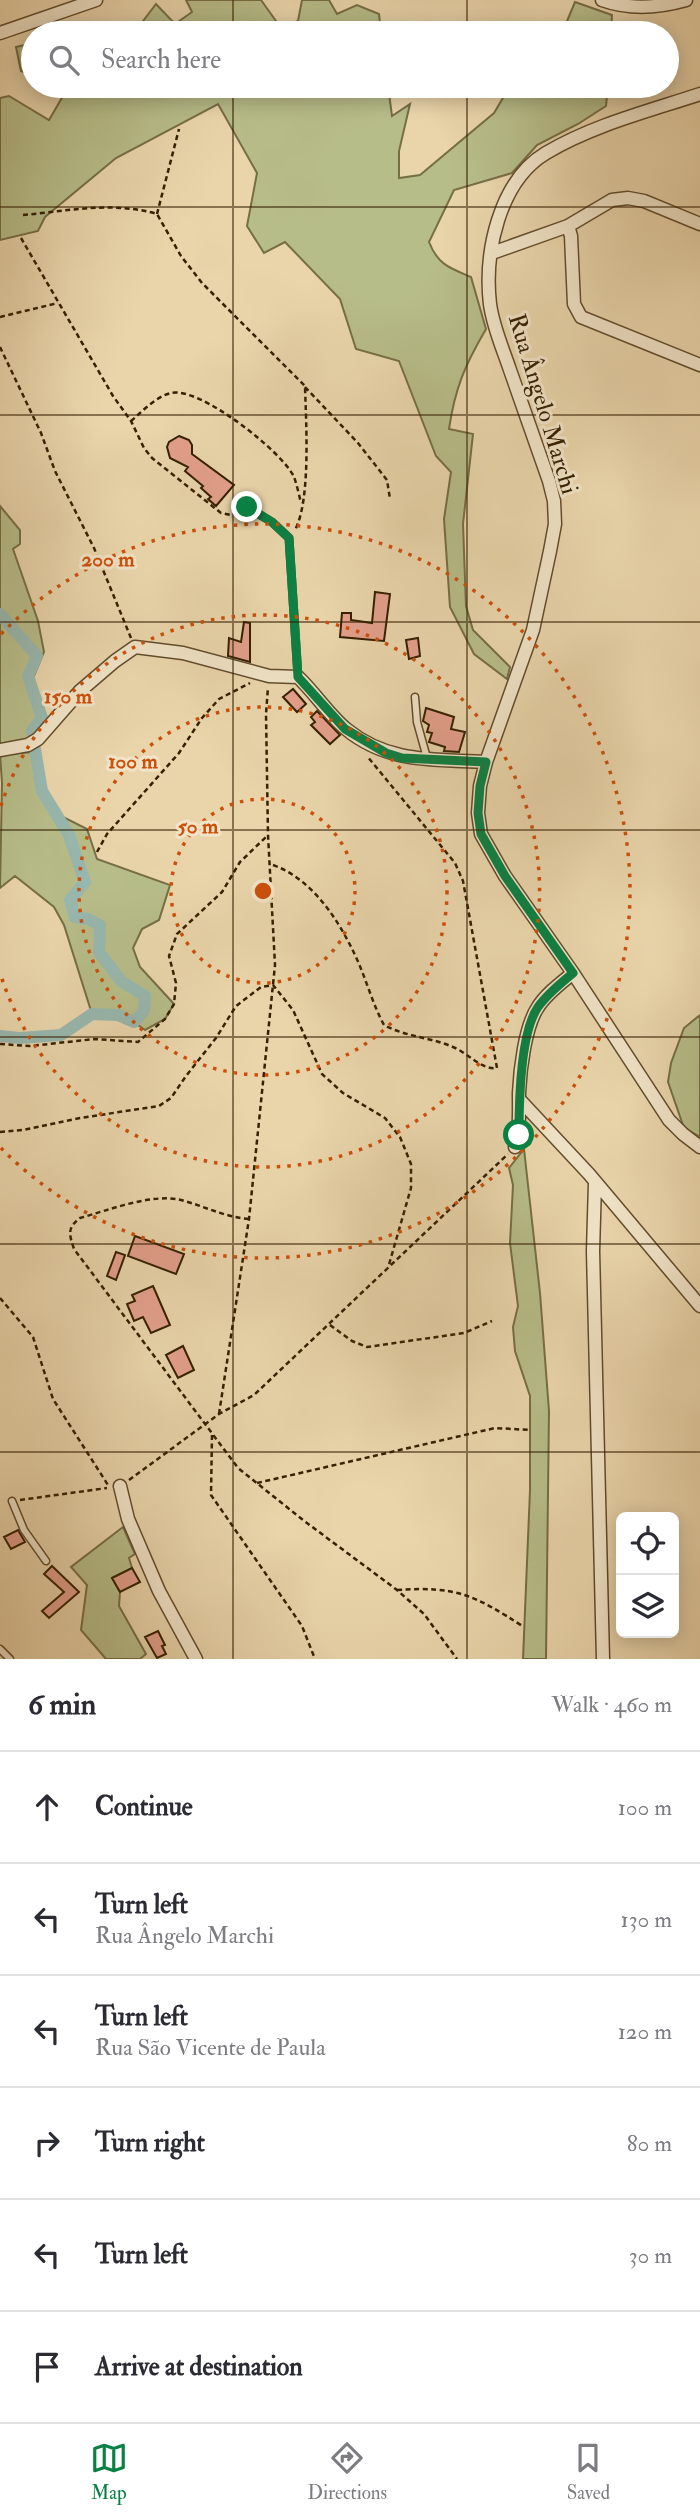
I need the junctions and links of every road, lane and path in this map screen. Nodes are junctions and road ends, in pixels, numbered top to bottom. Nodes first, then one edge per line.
1 (96, 0) edge
2 (602, 0) edge
3 (685, 0) edge
4 (35, 21) edge
5 (21, 26) edge
6 (0, 33) edge
7 (700, 94) edge
8 (179, 129) dead end
9 (157, 214) junction
10 (23, 215) dead end
11 (700, 224) edge
12 (568, 226) junction
13 (21, 239) dead end
14 (492, 253) junction
15 (58, 303) junction
16 (0, 317) edge
17 (0, 348) edge
18 (700, 365) edge
19 (305, 386) junction
20 (131, 421) junction
21 (390, 499) dead end
22 (247, 507) joint
23 (302, 507) junction
24 (289, 538) junction
25 (135, 647) junction
26 (269, 676) junction
27 (298, 677) junction
28 (415, 697) dead end
29 (0, 750) edge
30 (362, 750) dead end
31 (427, 758) junction
32 (486, 762) junction
33 (268, 835) junction
34 (97, 852) dead end
35 (271, 864) junction
36 (573, 973) junction
37 (273, 985) junction
38 (0, 1044) edge
39 (519, 1099) junction
40 (0, 1132) edge
41 (515, 1147) joint
42 (700, 1147) edge
43 (595, 1182) junction
44 (249, 1219) junction
45 (388, 1268) junction
46 (0, 1298) edge
47 (700, 1306) edge
48 (492, 1321) dead end
49 (330, 1324) junction
50 (219, 1414) junction
51 (205, 1425) junction
52 (530, 1430) dead end
53 (212, 1435) junction
54 (256, 1483) junction
55 (120, 1486) joint
56 (12, 1501) joint
57 (46, 1561) dead end
58 (397, 1590) junction
59 (524, 1627) dead end
60 (0, 1648) edge
61 (10, 1659) edge
62 (196, 1659) edge
63 (315, 1659) edge
64 (457, 1659) edge
65 (603, 1659) edge

1 - 4 street
2 - 3 street
5 - 6 street
7 - 14 street, Rua Ângelo Marchi
8 - 9 path
9 - 10 path
9 - 19 path
11 - 12 street
12 - 14 street
12 - 18 street
13 - 15 path
14 - 32 street, Rua Ângelo Marchi
15 - 16 path
15 - 20 path
17 - 25 path
19 - 21 path
19 - 23 path
20 - 22 path
20 - 23 path
22 - 24 lane
23 - 24 path
24 - 27 lane
25 - 26 street
25 - 29 street
26 - 27 street
26 - 33 path
26 - 34 path
27 - 31 street
28 - 31 lane
30 - 35 path
31 - 32 street
32 - 36 street, Rua Ângelo Marchi
33 - 35 path
33 - 38 path
35 - 37 path
36 - 39 street
36 - 42 street, Rua Ângelo Marchi
37 - 40 path
37 - 44 path
37 - 45 path
39 - 41 street
39 - 43 street
41 - 45 path
43 - 47 street
43 - 65 street
44 - 50 path
44 - 51 path
45 - 49 path
46 - 56 path
48 - 49 path
49 - 50 path
50 - 51 path
51 - 53 path
51 - 55 path
52 - 54 path
53 - 54 path
53 - 63 path
54 - 58 path
55 - 62 street
56 - 57 lane
58 - 59 path
58 - 64 path
60 - 61 lane

